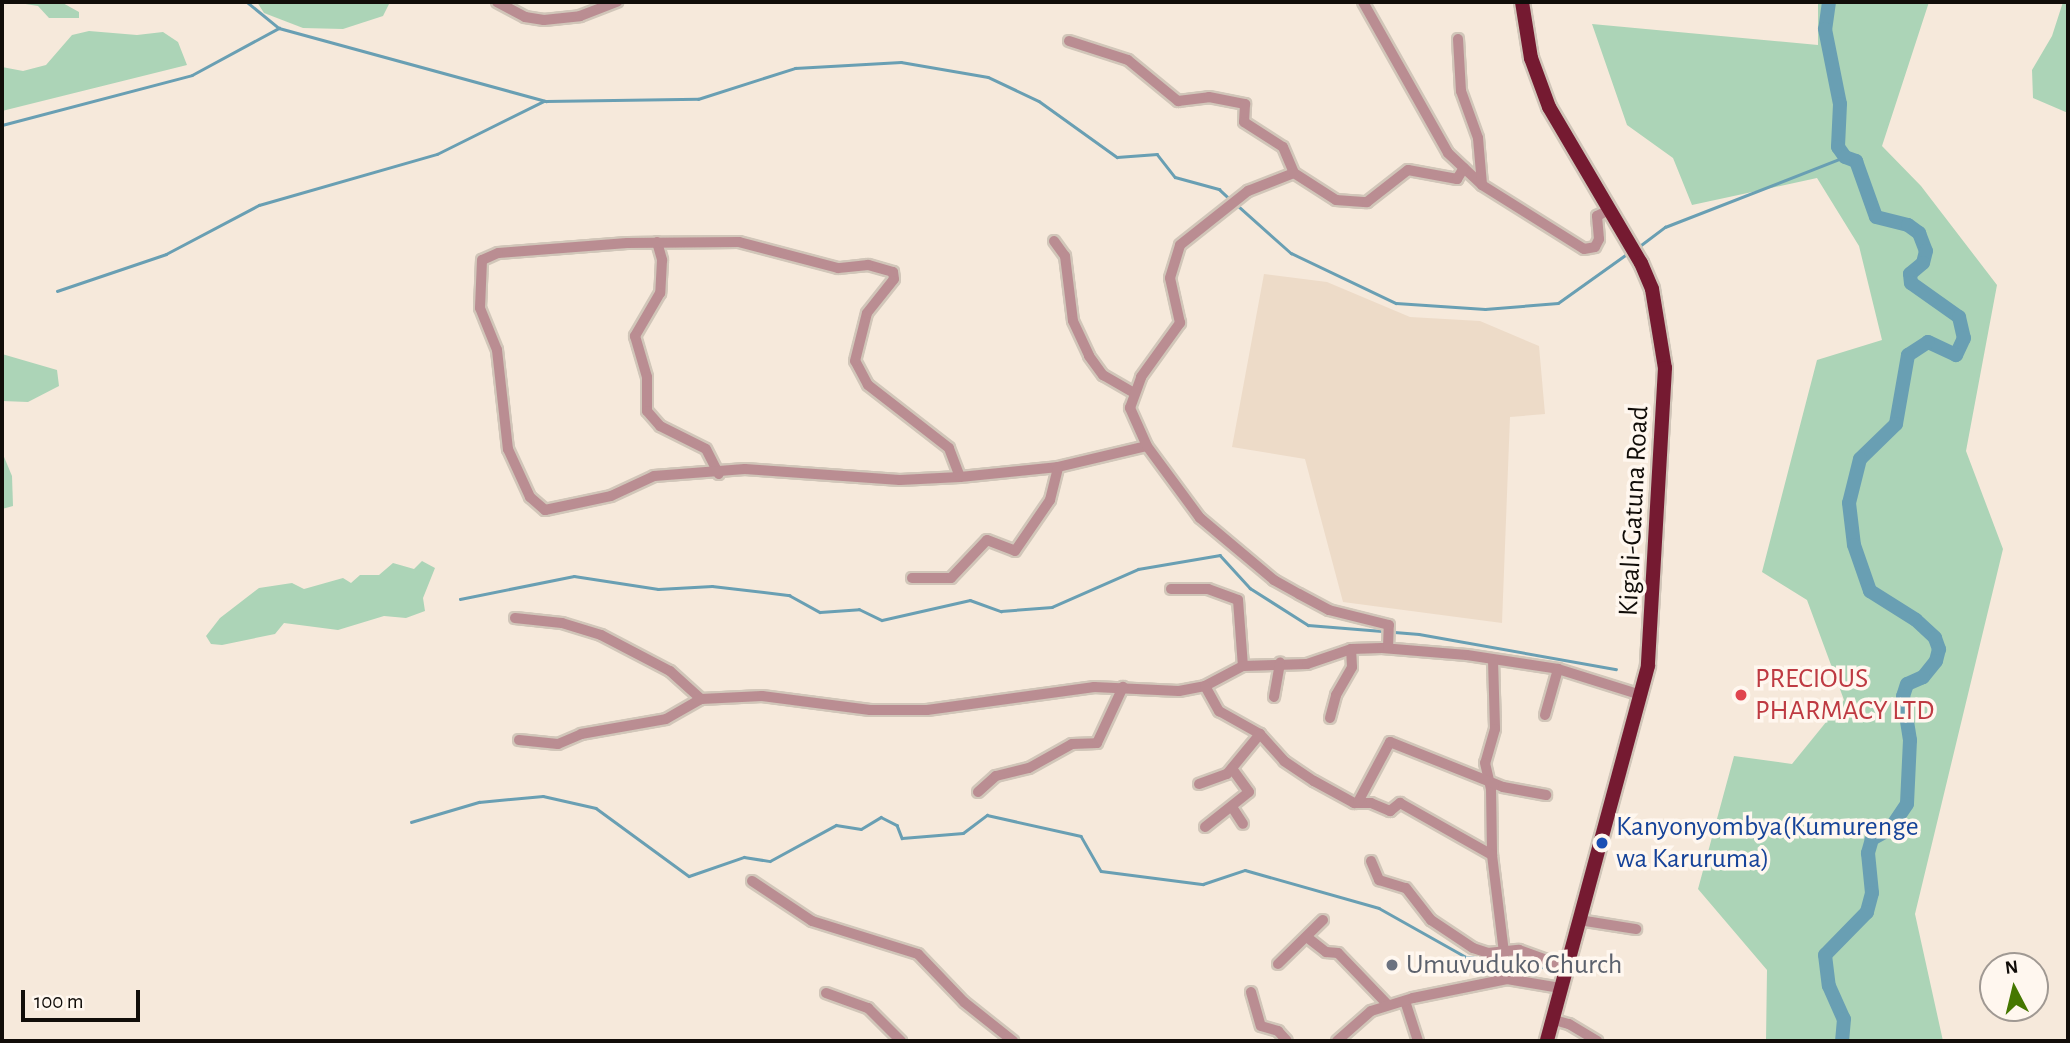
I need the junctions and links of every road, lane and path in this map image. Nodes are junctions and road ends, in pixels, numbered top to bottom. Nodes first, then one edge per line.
1 (497, 2) edge
2 (617, 2) edge
3 (1363, 2) edge
4 (1522, 2) edge
5 (1458, 40) dead end
6 (1069, 41) dead end
7 (1464, 167) junction
8 (1294, 173) junction
9 (1482, 185) junction
10 (1609, 210) junction
11 (1054, 241) dead end
12 (657, 242) junction
13 (1133, 392) junction
14 (1147, 446) junction
15 (1058, 467) junction
16 (719, 474) junction
17 (960, 477) junction
18 (912, 578) dead end
19 (1171, 589) dead end
20 (515, 618) dead end
21 (1388, 648) junction
22 (1351, 649) junction
23 (1493, 660) junction
24 (1280, 663) junction
25 (1242, 666) junction
26 (1558, 669) junction
27 (1205, 686) junction
28 (1123, 687) junction
29 (1641, 695) junction
30 (1274, 696) dead end
31 (701, 699) junction
32 (1545, 715) dead end
33 (1330, 718) dead end
34 (1260, 734) junction
35 (519, 740) dead end
36 (1231, 769) junction
37 (1488, 779) junction
38 (1199, 784) dead end
39 (978, 792) dead end
40 (1546, 795) dead end
41 (1358, 802) junction
42 (1232, 807) junction
43 (1243, 824) dead end
44 (1205, 827) dead end
45 (1492, 855) junction
46 (1371, 861) dead end
47 (752, 881) dead end
48 (1323, 920) dead end
49 (1579, 920) junction
50 (1636, 929) dead end
51 (1308, 938) junction
52 (1504, 953) junction
53 (1278, 964) dead end
54 (1566, 967) junction
55 (1560, 988) junction
56 (1251, 992) dead end
57 (826, 993) dead end
58 (1405, 1000) junction
59 (1388, 1004) junction
60 (1552, 1019) junction
61 (901, 1041) edge
62 (1013, 1041) edge
63 (1287, 1041) edge
64 (1337, 1041) edge
65 (1418, 1041) edge
66 (1546, 1041) edge
67 (1597, 1041) edge

1 - 2 street
3 - 7 street
4 - 10 highway, Kigali-Gatuna Road
5 - 9 street
6 - 8 street
7 - 8 street
7 - 9 street
8 - 13 street
9 - 10 street
10 - 29 highway, Kigali-Gatuna Road
11 - 13 street
12 - 16 street
12 - 16 street
12 - 17 street
13 - 14 street
14 - 15 street
14 - 21 street
15 - 17 street
15 - 18 street
16 - 17 street
19 - 25 street
20 - 31 street
21 - 22 street
21 - 23 street
22 - 24 street
22 - 33 street
23 - 26 street
23 - 37 street
24 - 25 street
24 - 30 street
25 - 27 street
26 - 29 street
26 - 32 street
27 - 28 street
27 - 34 street
28 - 31 street
28 - 39 street
29 - 49 highway, Kigali-Gatuna Road
31 - 35 street
34 - 36 street
34 - 41 street
36 - 38 street
36 - 42 street
37 - 40 street
37 - 41 street
37 - 45 street
41 - 45 street
42 - 43 street
42 - 44 street
45 - 52 street
46 - 52 street
47 - 62 street
48 - 51 street
49 - 50 street
49 - 54 highway, Kigali-Gatuna Road
51 - 53 street
51 - 59 street
52 - 54 street
54 - 55 highway, Kigali-Gatuna Road
55 - 58 street
55 - 60 highway, Kigali-Gatuna Road
56 - 63 street
57 - 61 street
58 - 59 street
58 - 65 street
59 - 64 street
60 - 66 highway, Kigali-Gatuna Road
60 - 67 street

